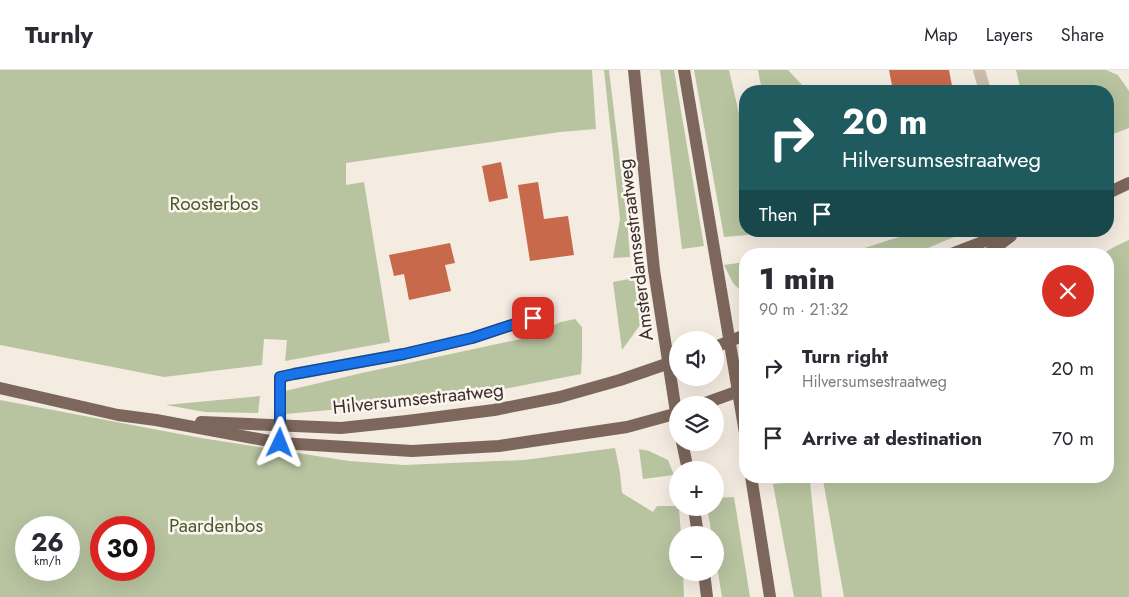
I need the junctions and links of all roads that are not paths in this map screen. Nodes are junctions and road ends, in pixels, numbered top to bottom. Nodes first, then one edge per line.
1 (634, 70) edge
2 (684, 70) edge
3 (979, 70) edge
4 (983, 85) edge
5 (1129, 183) edge
6 (1114, 190) edge
7 (995, 237) edge
8 (1010, 237) edge
9 (967, 248) edge
10 (995, 248) edge
11 (533, 318) dead end
12 (739, 337) edge
13 (730, 341) junction
14 (669, 343) edge
15 (724, 343) edge
16 (669, 363) edge
17 (739, 377) edge
18 (0, 388) edge
19 (739, 390) edge
20 (724, 396) edge
21 (669, 419) edge
22 (156, 420) junction
23 (280, 424) junction
24 (280, 443) junction
25 (753, 483) edge
26 (705, 581) edge
27 (707, 597) edge
28 (770, 597) edge

1 - 14 main road, Amsterdamsestraatweg
2 - 13 main road
3 - 4 street
5 - 6 main road
7 - 9 main road
8 - 10 main road
11 - 23 street
12 - 13 main road
13 - 15 main road
13 - 17 main road
16 - 23 main road, Hilversumsestraatweg
18 - 22 main road, Hilversumsestraatweg
19 - 20 main road
21 - 24 main road, Hilversumsestraatweg
22 - 23 main road, Hilversumsestraatweg
22 - 24 main road, Hilversumsestraatweg
23 - 24 street
25 - 28 main road
26 - 27 main road

